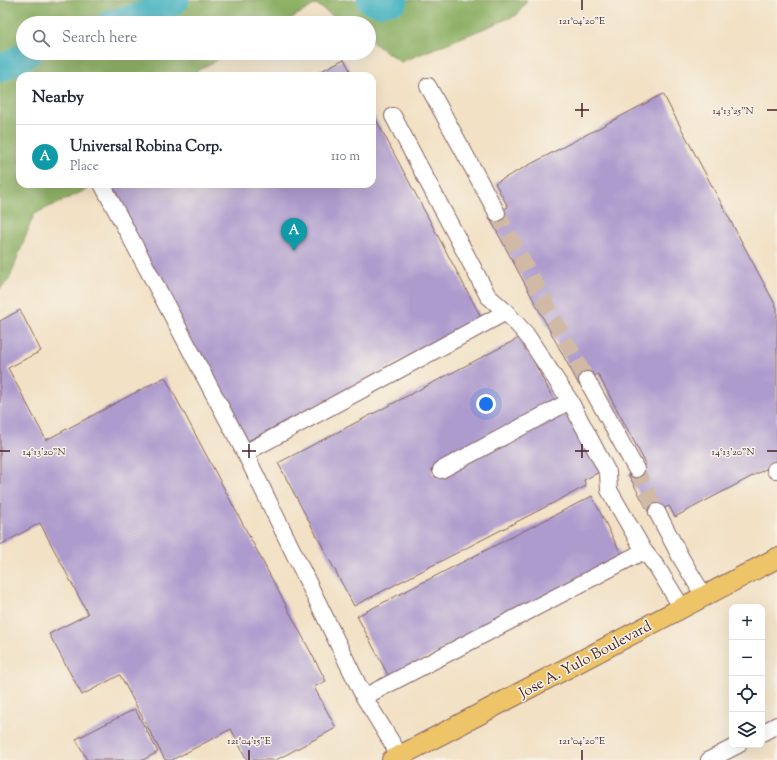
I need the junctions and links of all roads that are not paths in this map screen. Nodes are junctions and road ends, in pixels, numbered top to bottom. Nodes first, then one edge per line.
1 (428, 86) dead end
2 (393, 116) dead end
3 (104, 188) edge
4 (497, 213) tunnel mouth
5 (506, 312) junction
6 (587, 380) tunnel mouth
7 (570, 401) junction
8 (245, 453) junction
9 (441, 470) dead end
10 (636, 470) tunnel mouth
11 (657, 512) tunnel mouth
12 (644, 551) junction
13 (775, 563) edge
14 (704, 596) junction
15 (682, 608) junction
16 (364, 696) junction
17 (777, 725) edge
18 (765, 731) edge
19 (732, 748) edge
20 (396, 758) edge
21 (709, 760) edge

1 - 4 street
2 - 5 street
3 - 8 street
5 - 7 street
5 - 8 street
6 - 10 street
7 - 9 street
7 - 12 street
8 - 16 street
11 - 14 street
12 - 15 street
12 - 16 street
13 - 14 main road, Jose A. Yulo Boulevard
14 - 15 main road, Jose A. Yulo Boulevard
15 - 20 main road, Jose A. Yulo Boulevard
16 - 20 street
17 - 18 street
19 - 21 street

